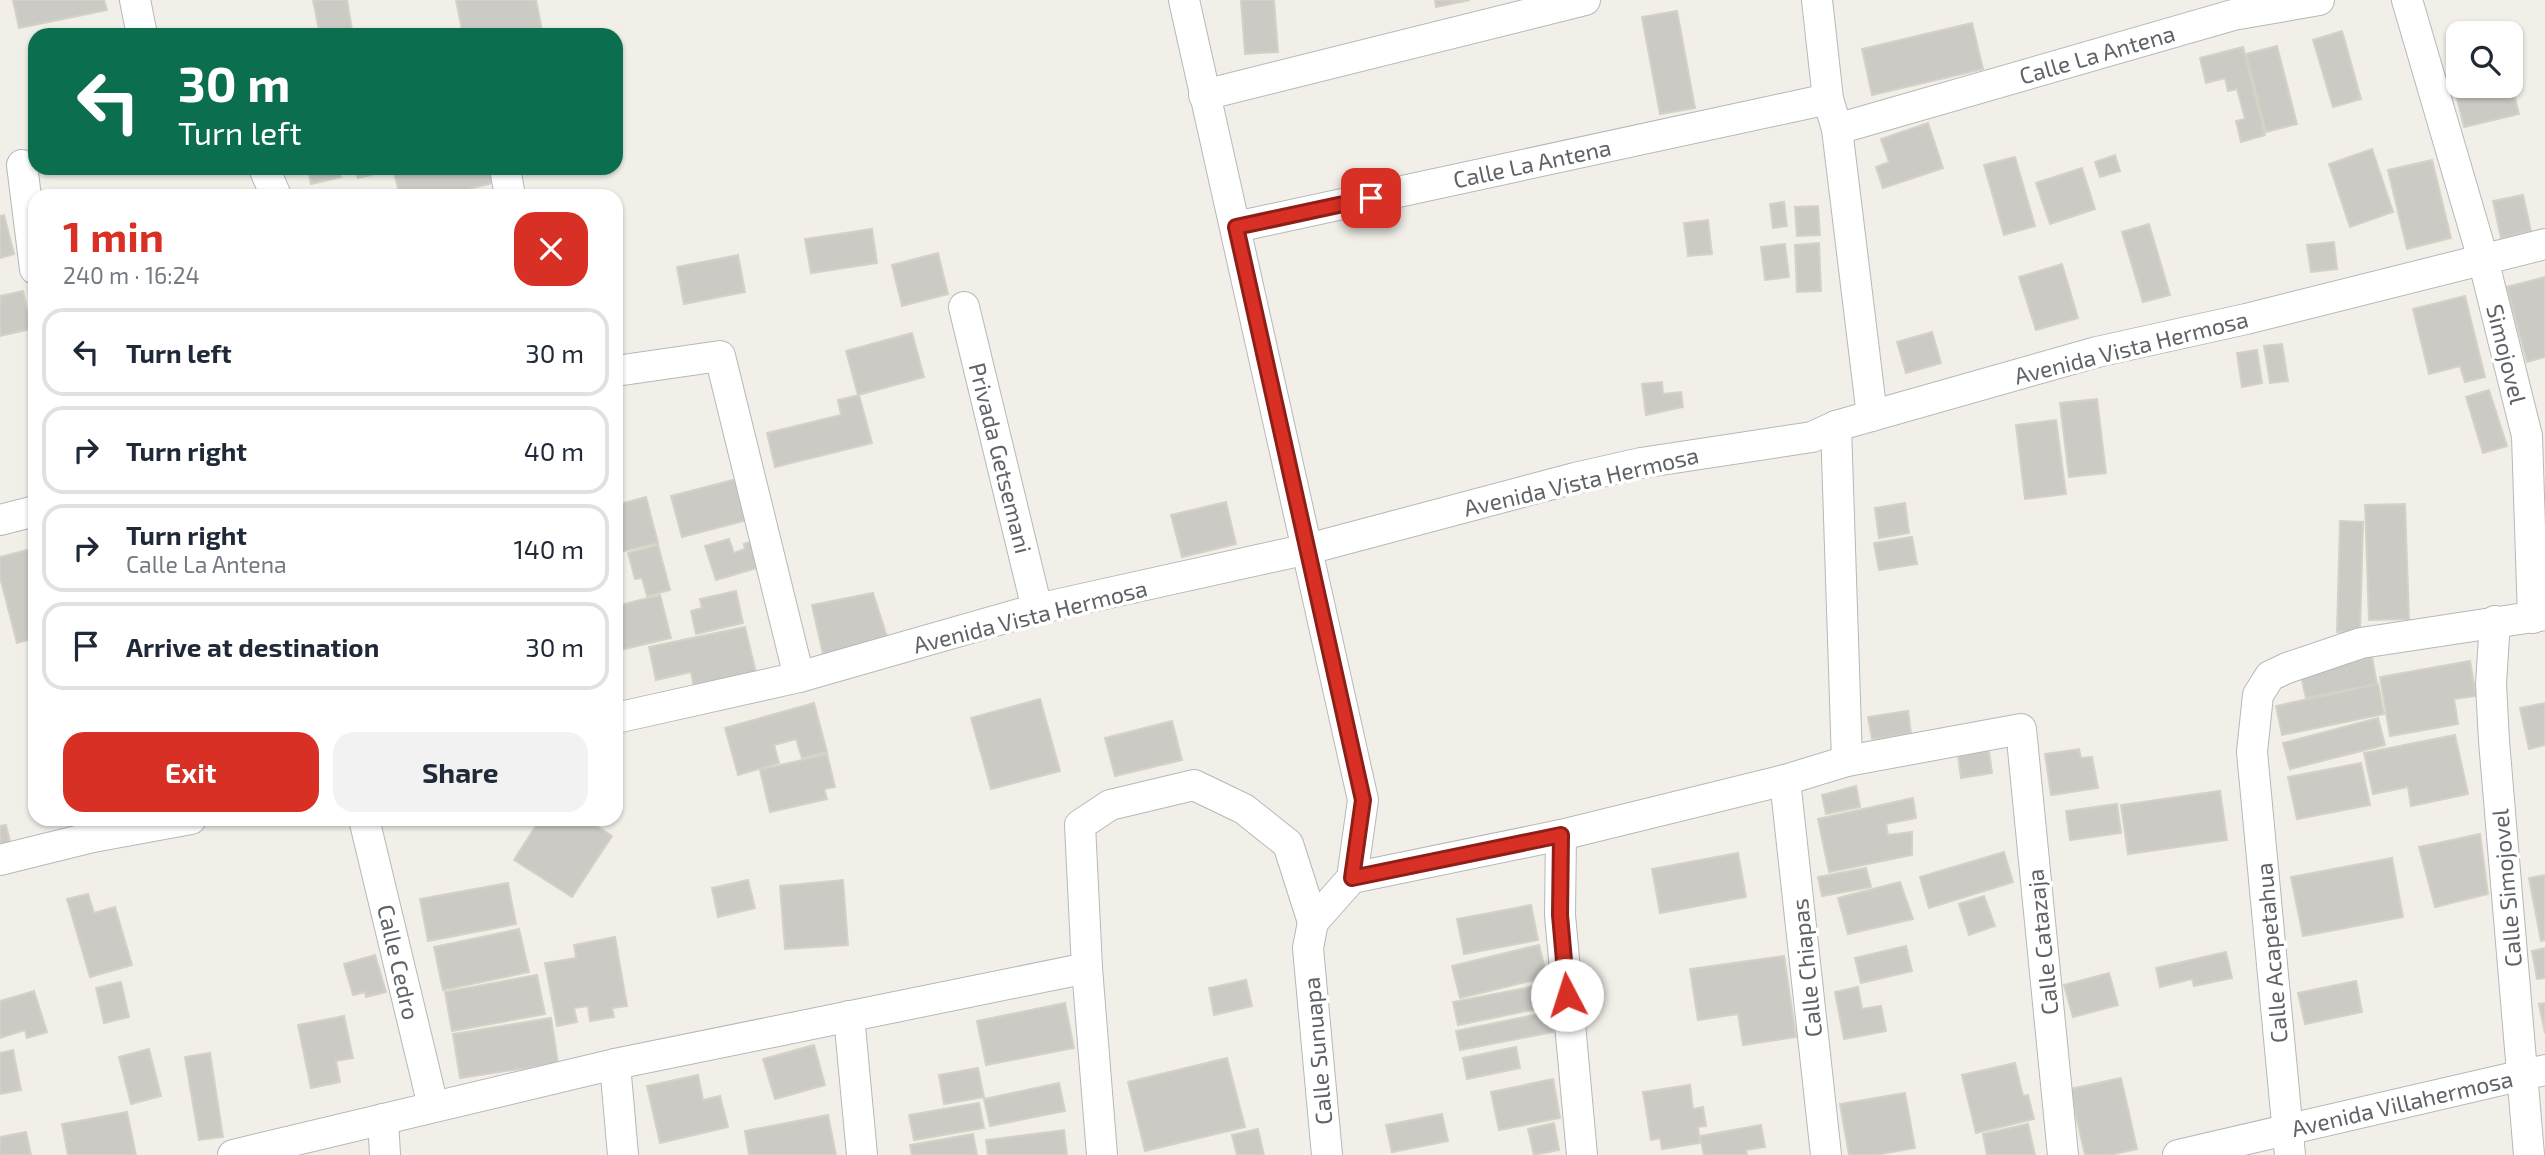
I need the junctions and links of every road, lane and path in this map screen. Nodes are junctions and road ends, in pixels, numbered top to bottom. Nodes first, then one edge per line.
1 (135, 0) edge
2 (1184, 0) edge
3 (1585, 0) edge
4 (1817, 0) edge
5 (2319, 0) edge
6 (2407, 0) edge
7 (2232, 8) edge
8 (141, 28) edge
9 (1204, 95) junction
10 (1828, 99) junction
11 (1838, 129) junction
12 (19, 165) edge
13 (28, 224) edge
14 (1236, 227) junction
15 (2545, 244) edge
16 (2483, 259) junction
17 (964, 307) dead end
18 (623, 370) edge
19 (1872, 416) junction
20 (1836, 426) junction
21 (28, 513) edge
22 (0, 520) edge
23 (1308, 550) junction
24 (1037, 610) junction
25 (2539, 616) edge
26 (2495, 621) junction
27 (799, 677) junction
28 (623, 716) edge
29 (1847, 761) junction
30 (1786, 780) junction
31 (153, 826) edge
32 (367, 826) edge
33 (1561, 835) junction
34 (0, 859) edge
35 (1352, 878) junction
36 (1310, 935) junction
37 (1087, 968) junction
38 (849, 1016) junction
39 (615, 1064) junction
40 (2534, 1072) edge
41 (433, 1106) junction
42 (383, 1119) junction
43 (2289, 1143) edge
44 (233, 1155) edge
45 (385, 1155) edge
46 (623, 1155) edge
47 (862, 1155) edge
48 (1102, 1155) edge
49 (1327, 1155) edge
50 (1582, 1155) edge
51 (1826, 1155) edge
52 (2063, 1155) edge
53 (2178, 1155) edge
54 (2529, 1155) edge

1 - 8 street
2 - 9 street
3 - 9 street
4 - 10 street
5 - 7 street, Calle La Antena
6 - 16 street, Simojovel
7 - 11 street, Calle La Antena
9 - 14 street
10 - 11 street
10 - 14 street, Calle La Antena
11 - 19 street
12 - 13 street
14 - 23 street
15 - 16 street, Avenida Vista Hermosa
16 - 19 street, Avenida Vista Hermosa
16 - 25 street, Simojovel
17 - 24 street, Privada Getsemani
18 - 27 street
19 - 20 street, Avenida Vista Hermosa
20 - 23 street, Avenida Vista Hermosa
20 - 29 street
21 - 22 street
23 - 24 street, Avenida Vista Hermosa
23 - 35 street
24 - 27 street, Avenida Vista Hermosa
25 - 26 street, Calle Acapetahua
26 - 40 street, Calle Simojovel
26 - 43 street, Calle Acapetahua
27 - 28 street, Avenida Vista Hermosa
29 - 30 street
29 - 52 street, Calle Catazaja
30 - 33 street
30 - 51 street, Calle Chiapas
31 - 34 street
32 - 41 street, Calle Cedro
33 - 35 street
33 - 50 street
35 - 36 street
36 - 37 street, Calle Sunuapa
36 - 49 street, Calle Sunuapa
37 - 38 street
37 - 48 street
38 - 39 street
38 - 47 street
39 - 41 street
39 - 46 street
40 - 43 street, Avenida Villahermosa
40 - 54 street, Calle Simojovel
41 - 42 street
42 - 44 street
42 - 45 street
43 - 53 street, Avenida Villahermosa

